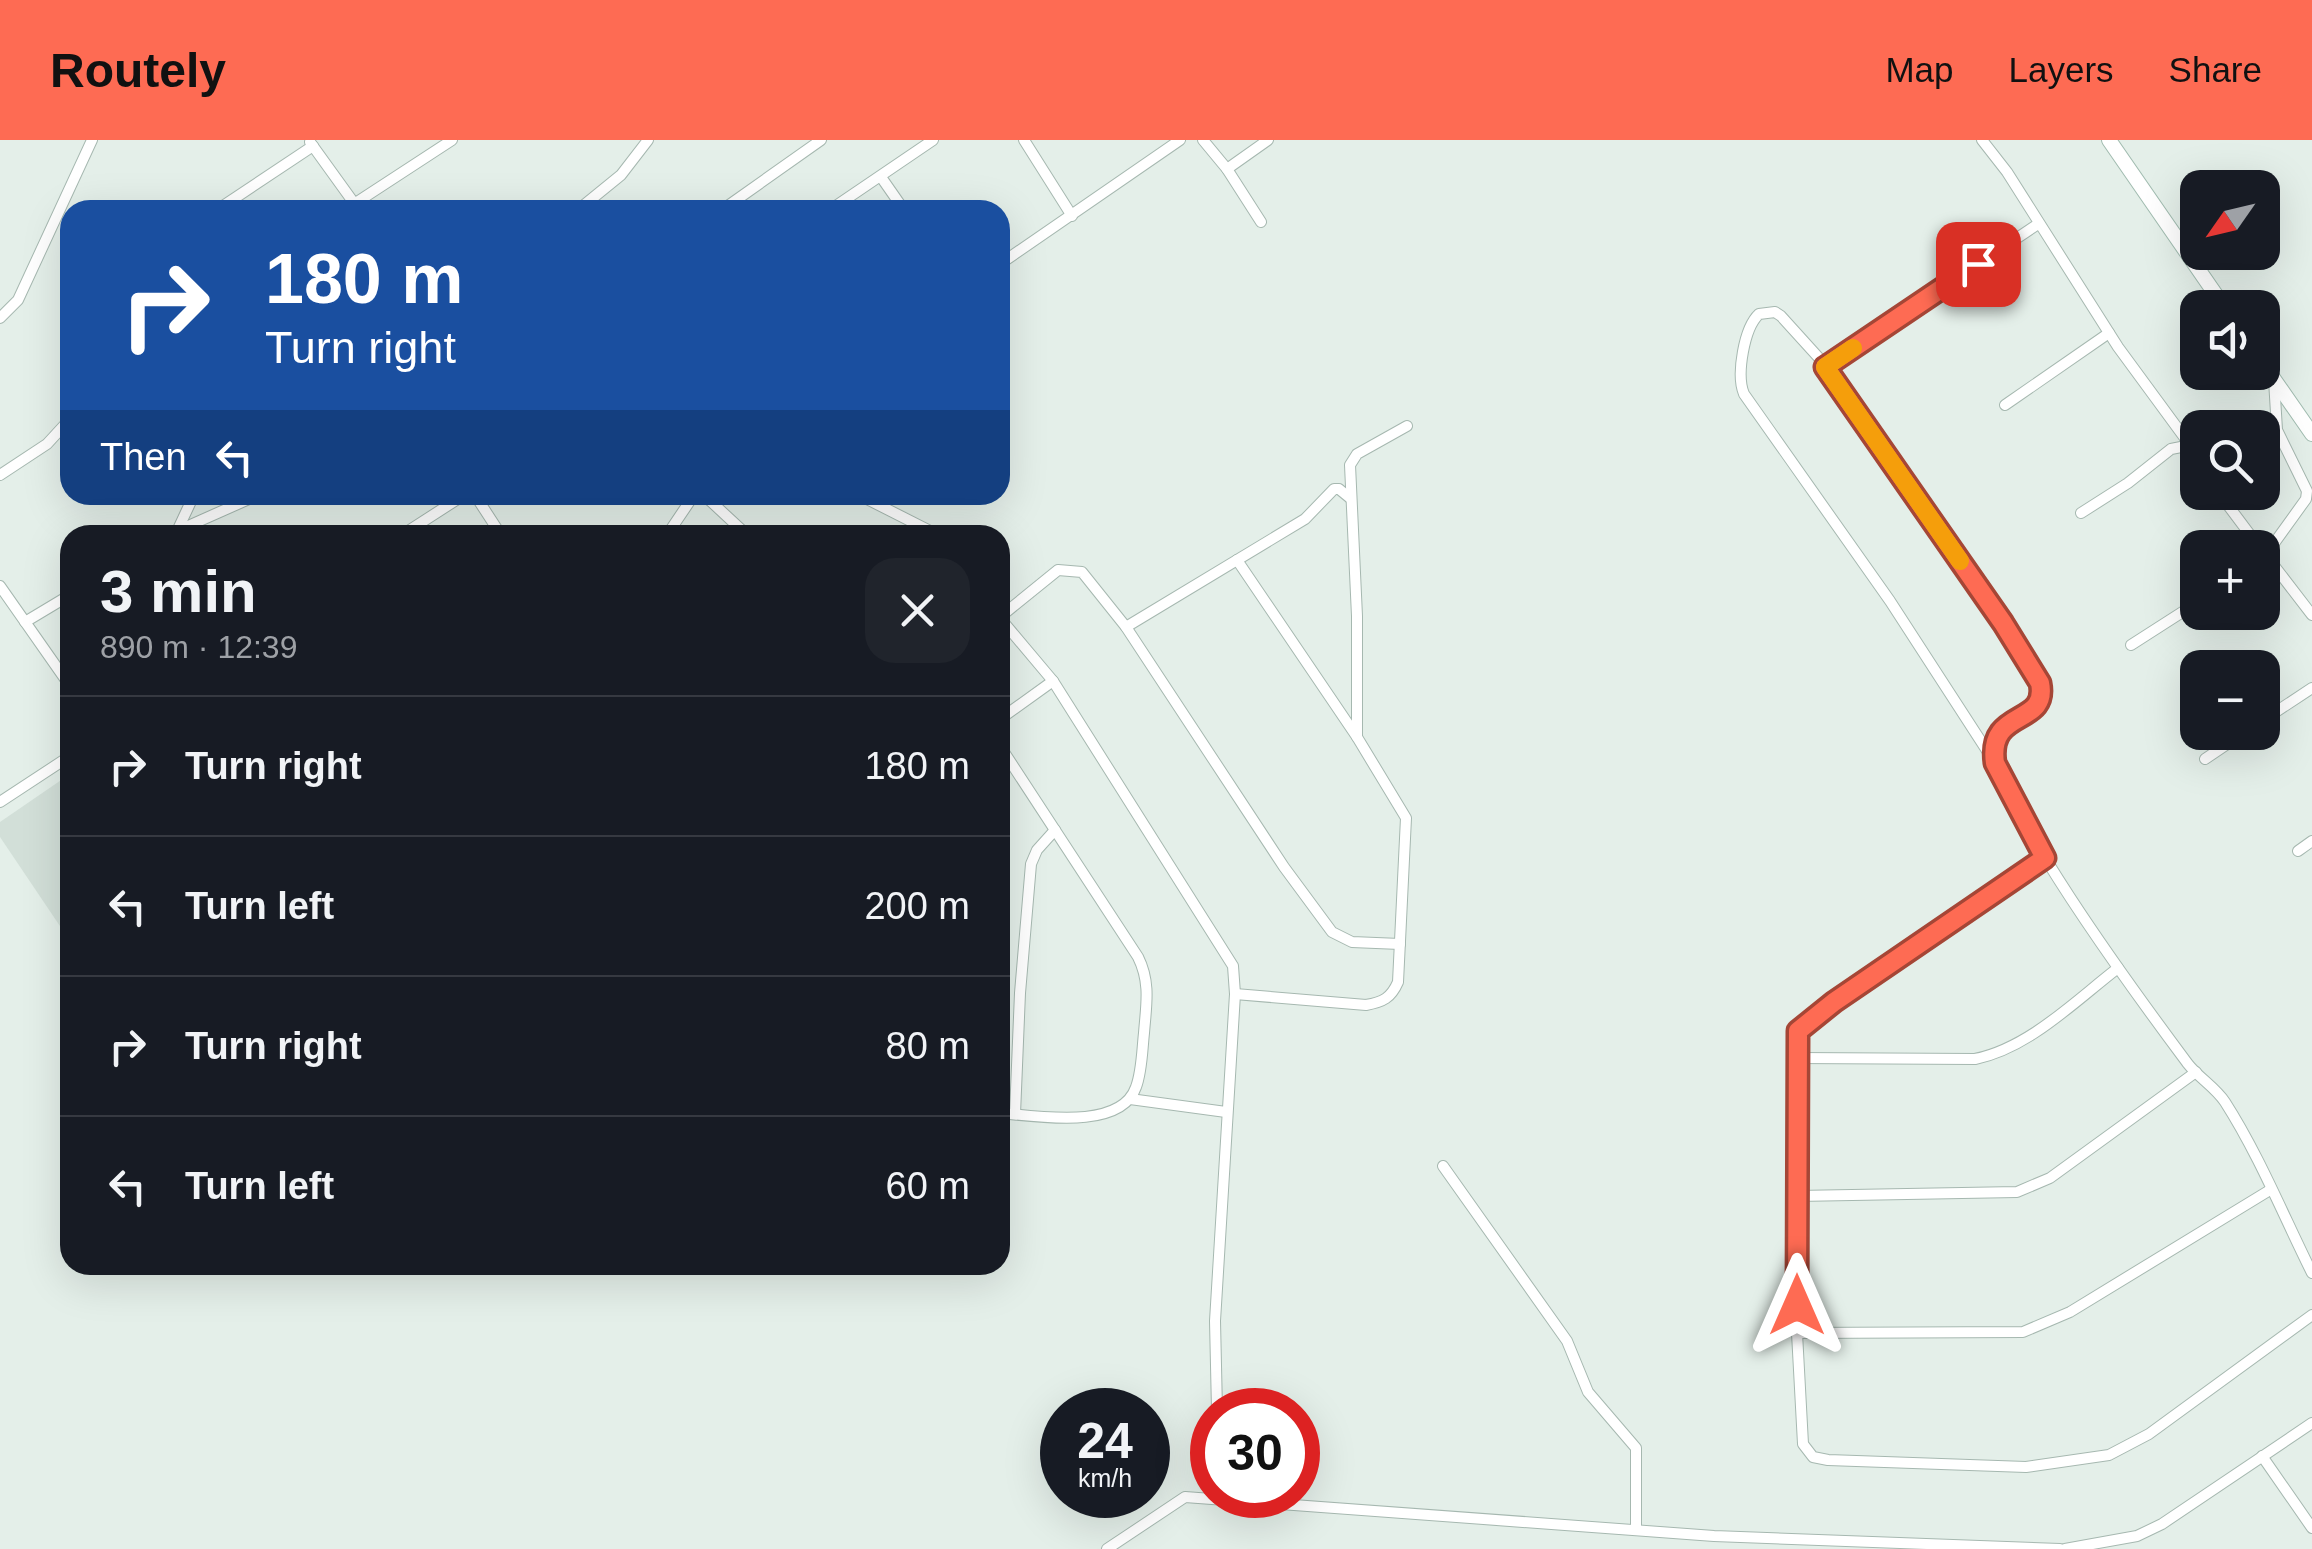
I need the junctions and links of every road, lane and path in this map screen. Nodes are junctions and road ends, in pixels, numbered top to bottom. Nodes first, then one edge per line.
1 (92, 140) edge
2 (452, 140) edge
3 (648, 140) edge
4 (821, 140) edge
5 (933, 140) edge
6 (1024, 140) edge
7 (1180, 140) edge
8 (1203, 140) edge
9 (1268, 140) edge
10 (1982, 140) edge
11 (2109, 140) edge
12 (311, 143) edge
13 (1227, 169) junction
14 (880, 177) junction
15 (64, 200) edge
16 (231, 200) edge
17 (352, 200) edge
18 (367, 200) edge
19 (591, 200) edge
20 (736, 200) edge
21 (845, 200) edge
22 (897, 200) edge
23 (60, 209) edge
24 (1072, 216) junction
25 (1261, 222) dead end
26 (2038, 224) junction
27 (1010, 257) edge
28 (2213, 290) edge
29 (0, 318) edge
30 (2109, 333) junction
31 (1825, 367) junction
32 (2280, 388) edge
33 (2275, 390) edge
34 (2005, 405) dead end
35 (1407, 426) dead end
36 (2177, 428) junction
37 (60, 430) edge
38 (2180, 432) edge
39 (2312, 434) edge
40 (2180, 447) edge
41 (2170, 449) junction
42 (0, 475) edge
43 (1350, 498) junction
44 (234, 505) edge
45 (448, 505) edge
46 (715, 505) edge
47 (879, 505) edge
48 (2081, 513) dead end
49 (186, 525) edge
50 (418, 525) edge
51 (737, 525) edge
52 (918, 525) edge
53 (2280, 532) edge
54 (1237, 560) junction
55 (2280, 575) edge
56 (0, 586) edge
57 (60, 601) edge
58 (1010, 610) edge
59 (2180, 614) edge
60 (2312, 615) edge
61 (25, 622) junction
62 (1126, 627) junction
63 (1010, 630) edge
64 (2131, 645) dead end
65 (60, 672) edge
66 (1053, 681) junction
67 (2312, 688) edge
68 (2280, 708) edge
69 (1010, 712) edge
70 (1357, 737) junction
71 (2218, 750) edge
72 (2205, 759) dead end
73 (1010, 761) edge
74 (60, 763) edge
75 (1995, 763) junction
76 (0, 802) edge
77 (1055, 830) junction
78 (2312, 841) edge
79 (2298, 851) dead end
80 (2045, 858) junction
81 (1400, 944) junction
82 (2118, 968) junction
83 (1234, 994) junction
84 (1796, 1058) junction
85 (2196, 1072) junction
86 (1130, 1099) junction
87 (1226, 1112) junction
88 (1010, 1114) edge
89 (1014, 1114) junction
90 (1444, 1166) dead end
91 (2270, 1190) junction
92 (1796, 1196) junction
93 (2312, 1273) edge
94 (2312, 1316) edge
95 (1797, 1333) junction
96 (1217, 1388) edge
97 (2312, 1422) edge
98 (2262, 1456) junction
99 (1190, 1497) edge
100 (1320, 1505) edge
101 (2312, 1528) edge
102 (1636, 1530) junction
103 (1790, 1544) edge
104 (1107, 1549) edge
105 (2063, 1549) edge

1 - 15 street
2 - 18 street
3 - 19 street
4 - 20 street
5 - 14 street
6 - 24 street
7 - 24 street
8 - 13 street
9 - 13 street
10 - 26 street
11 - 28 street
12 - 16 street
12 - 17 street
13 - 25 street
14 - 21 street
14 - 22 street
23 - 29 street
24 - 27 street
26 - 30 street
26 - 31 street
30 - 34 street
30 - 36 street
31 - 75 street
31 - 75 street
32 - 39 street
33 - 53 street
35 - 43 street
36 - 38 street
36 - 41 street
37 - 42 street
40 - 41 street
41 - 48 street
43 - 54 street
43 - 70 street
44 - 49 street
45 - 50 street
46 - 51 street
47 - 52 street
54 - 62 street
54 - 70 street
55 - 60 street
56 - 61 street
57 - 61 street
58 - 62 street
59 - 64 street
61 - 65 street
62 - 81 street
63 - 66 street
66 - 69 street
66 - 83 street
67 - 68 street
70 - 81 street
71 - 72 street
73 - 77 street
74 - 76 street
75 - 80 street
77 - 86 street
77 - 89 street
78 - 79 street
80 - 82 street
80 - 84 street
81 - 83 street
82 - 84 street
82 - 85 street
83 - 87 street
84 - 92 street
85 - 91 street
85 - 92 street
86 - 87 street
86 - 89 street
87 - 96 street
88 - 89 street
90 - 102 street
91 - 93 street
91 - 95 street
92 - 95 street
94 - 95 street
97 - 98 street
98 - 101 street
98 - 105 street
99 - 104 street
100 - 102 street
102 - 103 street
103 - 105 street

